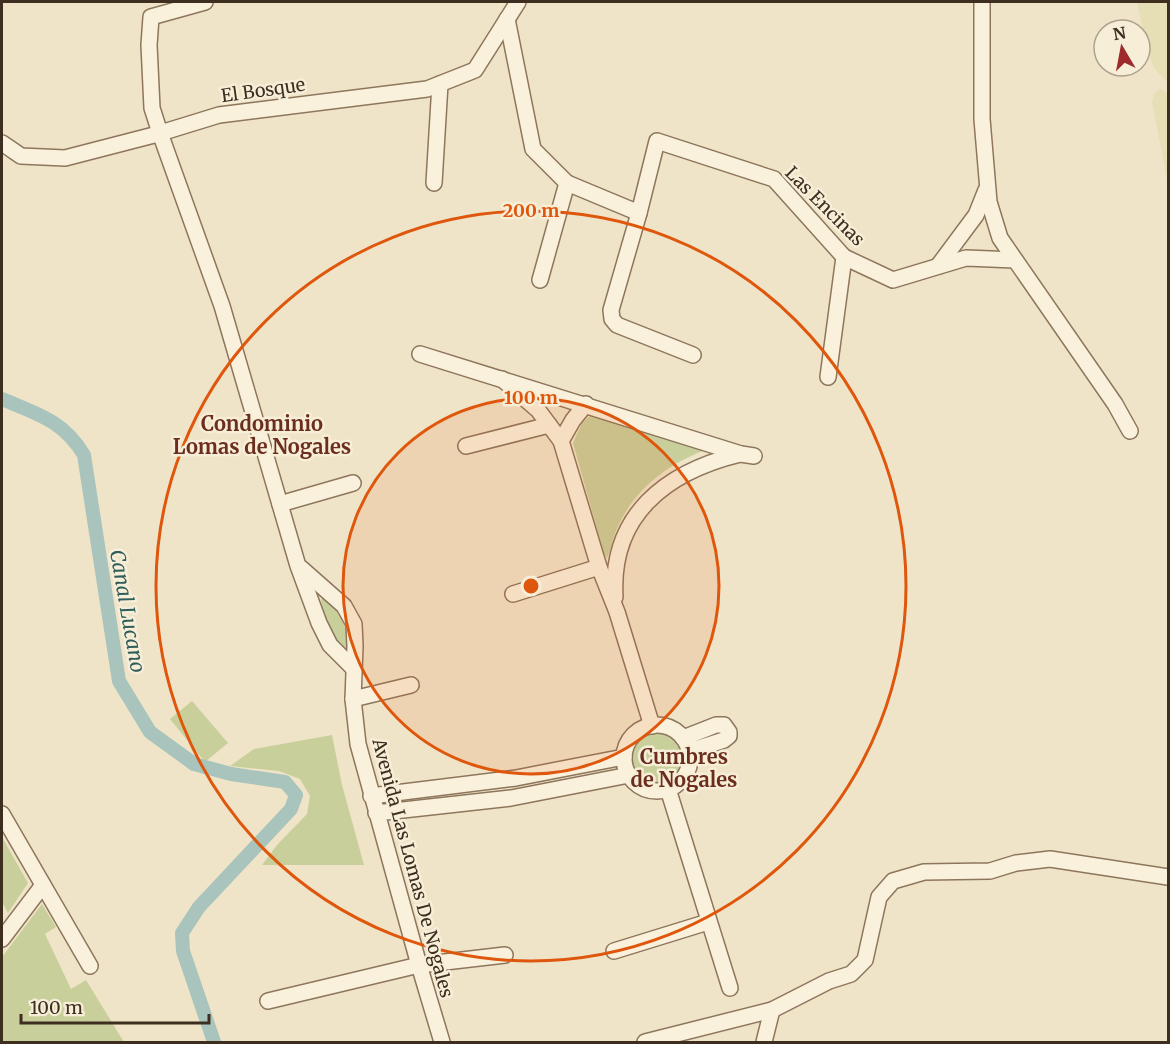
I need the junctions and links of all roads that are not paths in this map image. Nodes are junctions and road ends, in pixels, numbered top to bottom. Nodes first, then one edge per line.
1 (205, 2) edge
2 (518, 2) edge
3 (982, 2) edge
4 (507, 19) junction
5 (440, 84) junction
6 (160, 133) junction
7 (2, 143) edge
8 (434, 183) dead end
9 (567, 183) junction
10 (987, 187) junction
11 (639, 213) junction
12 (844, 257) junction
13 (1015, 260) junction
14 (938, 266) junction
15 (540, 280) dead end
16 (420, 354) dead end
17 (693, 355) dead end
18 (828, 377) dead end
19 (502, 379) junction
20 (586, 404) junction
21 (549, 425) junction
22 (1130, 431) dead end
23 (561, 441) junction
24 (466, 446) dead end
25 (353, 483) dead end
26 (280, 504) junction
27 (298, 566) junction
28 (599, 567) junction
29 (513, 594) dead end
30 (617, 612) junction
31 (353, 668) junction
32 (411, 685) dead end
33 (352, 699) junction
34 (652, 726) junction
35 (624, 756) junction
36 (540, 774) junction
37 (629, 775) junction
38 (462, 784) junction
39 (668, 789) junction
40 (543, 792) junction
41 (371, 796) junction
42 (464, 803) junction
43 (376, 813) junction
44 (2, 814) edge
45 (1168, 877) edge
46 (43, 885) junction
47 (708, 922) junction
48 (2, 939) edge
49 (614, 951) dead end
50 (505, 955) dead end
51 (418, 965) junction
52 (90, 966) dead end
53 (730, 988) dead end
54 (268, 1001) dead end
55 (772, 1010) junction
56 (442, 1042) edge
57 (645, 1042) edge
58 (764, 1042) edge

1 - 6 street
2 - 4 street, El Bosque
3 - 10 street
4 - 5 street, El Bosque
4 - 9 street
5 - 6 street, El Bosque
5 - 8 street
6 - 7 street, El Bosque
6 - 26 street
9 - 11 street
9 - 15 street
10 - 13 street
10 - 14 street
11 - 12 street, Las Encinas
11 - 17 street
12 - 14 street, Las Encinas
12 - 18 street
13 - 14 street, Las Encinas
13 - 22 street
16 - 19 street
19 - 20 street
19 - 21 street
20 - 23 street
20 - 30 street
21 - 23 street
21 - 24 street
23 - 28 street
25 - 26 street
26 - 27 street
27 - 31 street
27 - 31 street, Avenida Las Lomas De Nogales
28 - 29 street
28 - 30 street
30 - 34 street
31 - 33 street, Avenida Las Lomas De Nogales
32 - 33 street
33 - 41 street, Avenida Las Lomas De Nogales
34 - 35 street
34 - 39 street
35 - 36 street
35 - 37 street
36 - 38 street
36 - 40 street
37 - 39 street
37 - 40 street
38 - 41 street
38 - 42 street
39 - 47 street
40 - 42 street
41 - 43 street, Avenida Las Lomas De Nogales
42 - 43 street
43 - 51 street, Avenida Las Lomas De Nogales
44 - 46 street
45 - 55 street
46 - 48 street
46 - 52 street
47 - 49 street
47 - 53 street
50 - 51 street
51 - 54 street
51 - 56 street, Avenida Las Lomas De Nogales
55 - 57 street
55 - 58 street

